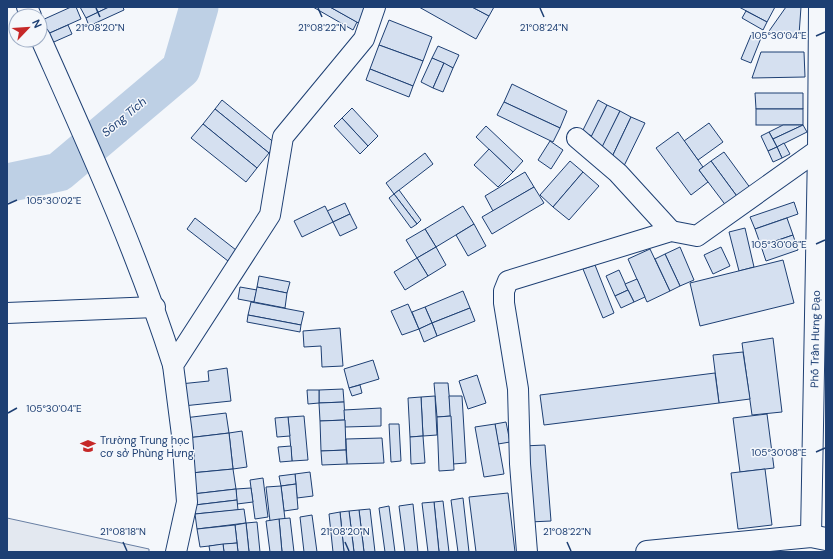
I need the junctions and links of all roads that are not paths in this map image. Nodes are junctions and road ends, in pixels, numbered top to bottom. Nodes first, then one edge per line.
1 (375, 7) edge
2 (819, 7) edge
3 (45, 48) edge
4 (578, 138) dead end
5 (822, 148) edge
6 (671, 231) junction
7 (155, 307) junction
8 (7, 313) edge
9 (173, 365) junction
10 (819, 538) edge
11 (176, 552) edge
12 (527, 552) edge
13 (647, 552) edge

1 - 9 street
2 - 5 street, Phố Trần Hưng Đạo
3 - 7 street
4 - 6 street
5 - 6 street
5 - 10 street, Phố Trần Hưng Đạo
6 - 12 street
7 - 8 street
7 - 9 street
9 - 11 street
10 - 13 main road

